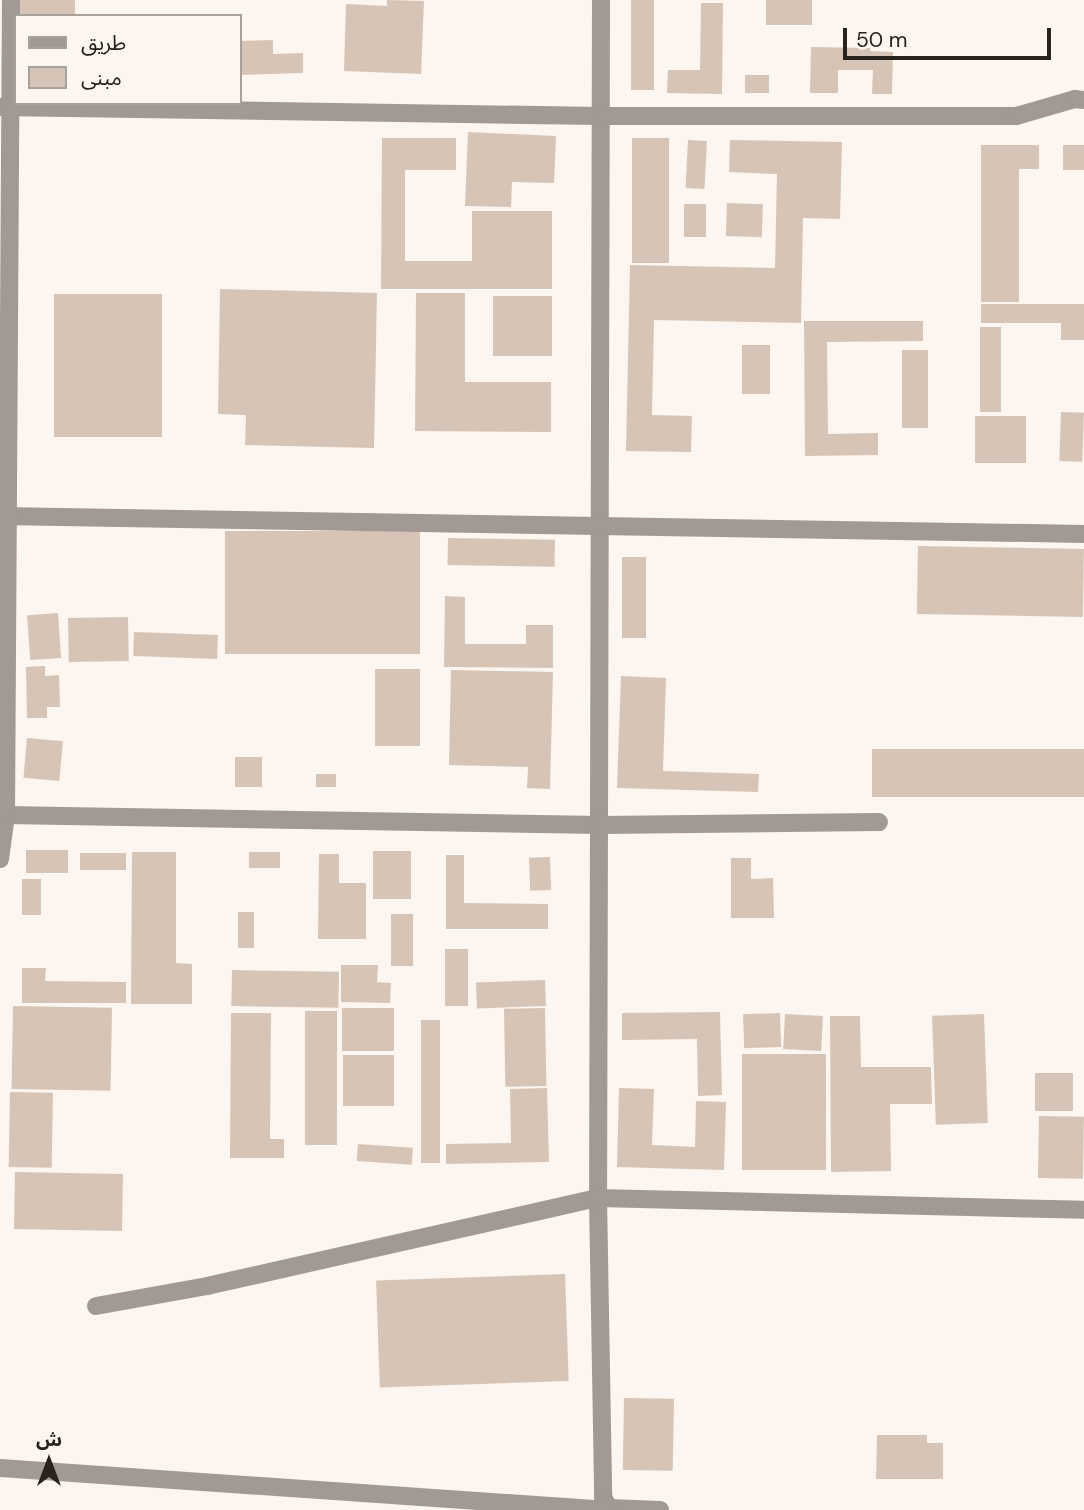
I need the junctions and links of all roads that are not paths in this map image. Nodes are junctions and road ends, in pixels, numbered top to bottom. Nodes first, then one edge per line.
1 (11, 0) edge
2 (601, 0) edge
3 (1084, 100) edge
4 (4, 108) edge
5 (601, 116) junction
6 (3, 516) edge
7 (599, 525) junction
8 (1084, 534) edge
9 (6, 815) junction
10 (879, 822) dead end
11 (600, 825) junction
12 (0, 859) edge
13 (598, 1198) junction
14 (1084, 1210) edge
15 (96, 1306) dead end
16 (0, 1468) edge
17 (609, 1509) edge
18 (660, 1510) edge

1 - 4 street
2 - 5 street
3 - 5 street
4 - 5 street
4 - 6 street
5 - 7 street
6 - 7 street
6 - 9 street
7 - 8 street
7 - 11 street
9 - 11 street
9 - 12 street
10 - 11 street
11 - 13 street
13 - 14 street
13 - 15 street
13 - 17 street
16 - 17 street
17 - 18 street

